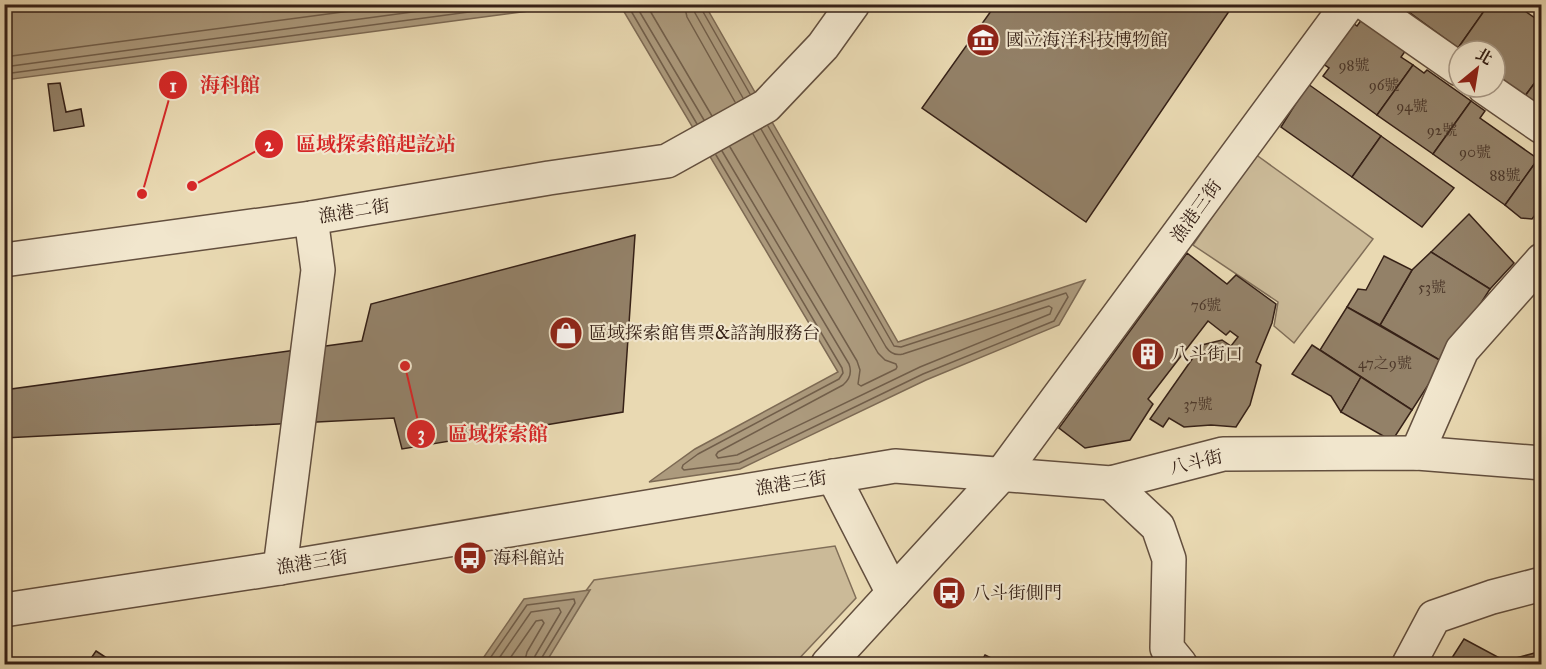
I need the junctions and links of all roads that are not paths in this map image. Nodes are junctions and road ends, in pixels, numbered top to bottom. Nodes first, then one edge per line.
1 (853, 4) edge
2 (1348, 4) edge
3 (1366, 4) edge
4 (1447, 61) edge
5 (1501, 99) edge
6 (1542, 127) edge
7 (311, 218) junction
8 (4, 260) edge
9 (1542, 260) edge
10 (1417, 453) junction
11 (1542, 463) edge
12 (1001, 475) junction
13 (833, 476) junction
14 (1111, 483) junction
15 (280, 568) junction
16 (1542, 584) edge
17 (893, 593) junction
18 (4, 610) edge
19 (828, 664) edge
20 (1180, 664) edge
21 (1409, 664) edge

1 - 7 street, 漁港二街
2 - 12 street, 漁港三街
3 - 4 street
5 - 6 street
7 - 8 street, 漁港二街
7 - 15 street
9 - 10 street
10 - 11 street, 八斗街
10 - 14 street, 八斗街
12 - 13 street, 漁港三街
12 - 14 street, 八斗街
12 - 17 street
13 - 15 street, 漁港三街
13 - 17 street
14 - 20 street
15 - 18 street, 漁港三街
16 - 21 street
17 - 19 street

